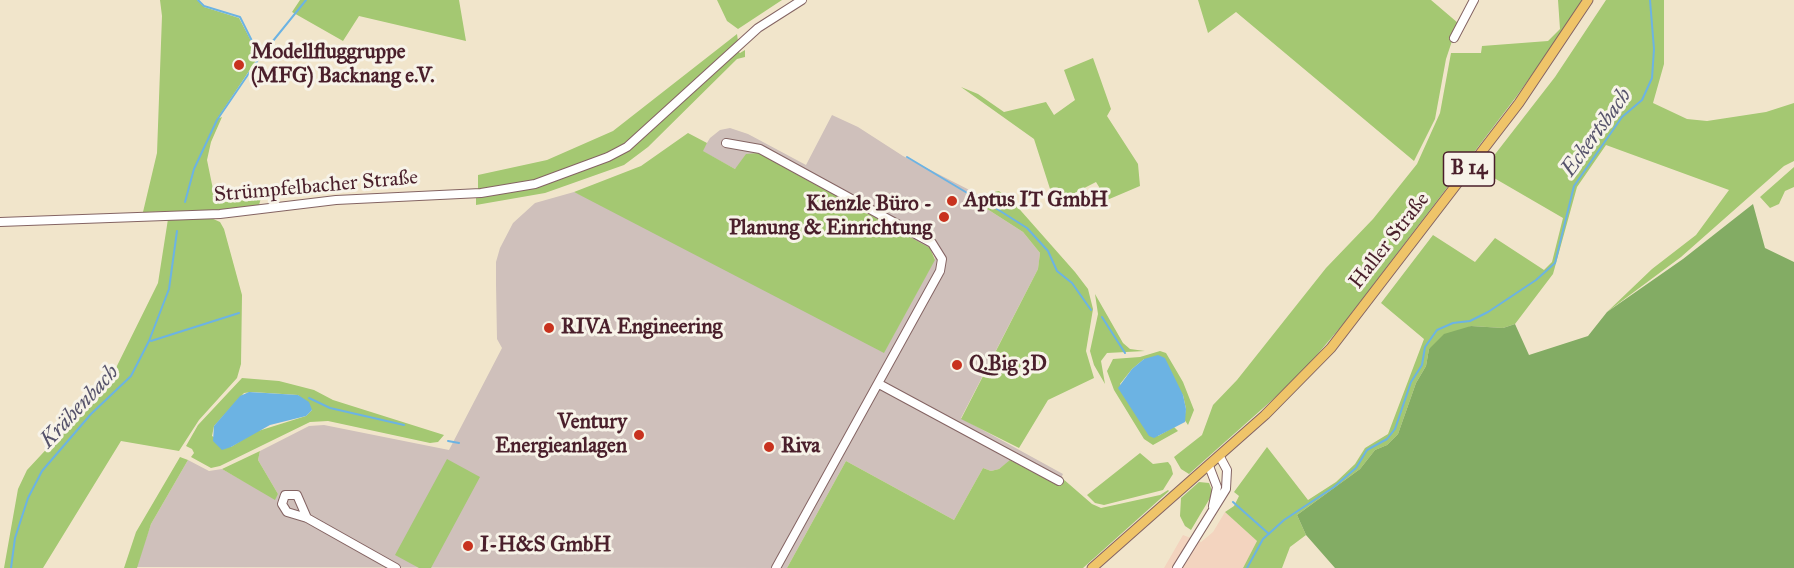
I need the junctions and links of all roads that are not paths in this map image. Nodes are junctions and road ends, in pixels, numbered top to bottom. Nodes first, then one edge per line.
1 (802, 0) edge
2 (1474, 0) edge
3 (1588, 0) edge
4 (1454, 38) dead end
5 (726, 143) dead end
6 (0, 222) edge
7 (879, 384) junction
8 (1220, 457) junction
9 (1209, 466) junction
10 (1059, 481) dead end
11 (1211, 513) junction
12 (307, 518) dead end
13 (396, 568) edge
14 (776, 568) edge
15 (1092, 568) edge
16 (1177, 568) edge

1 - 6 street, Strümpfelbacher Straße
2 - 4 street
3 - 8 main road, Haller Straße / B 14
5 - 7 street
7 - 10 street
7 - 14 street
8 - 9 main road, B 14
8 - 11 street
9 - 11 street
9 - 15 main road, B 14
11 - 16 street
12 - 13 street

